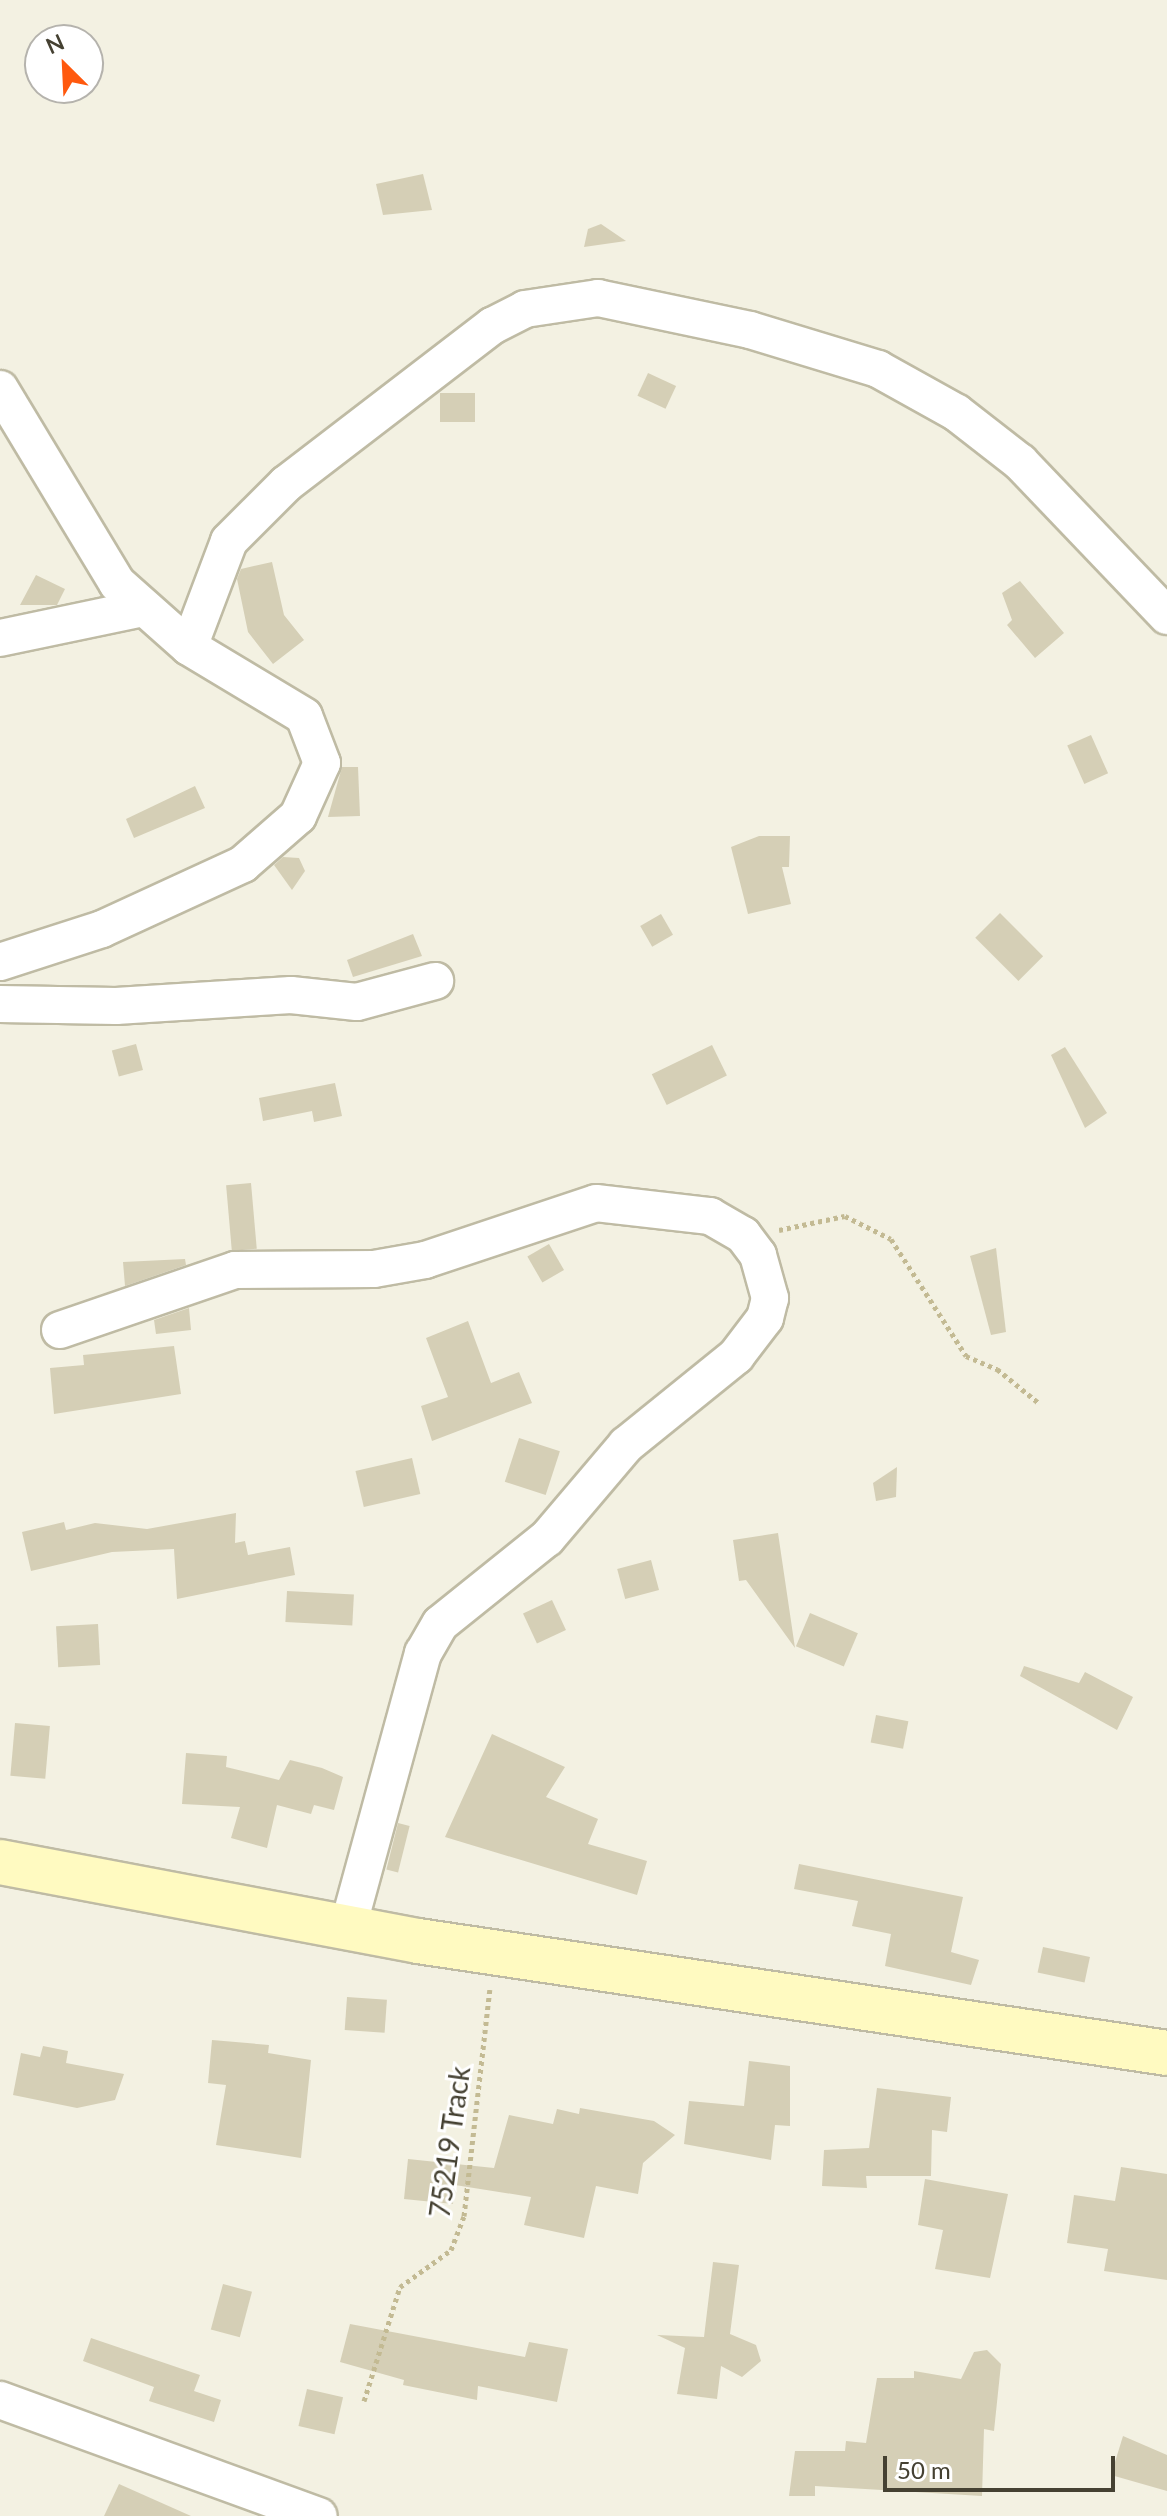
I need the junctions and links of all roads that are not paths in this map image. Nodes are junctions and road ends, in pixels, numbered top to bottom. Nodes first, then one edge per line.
1 (0, 389) edge
2 (139, 609) junction
3 (1167, 616) edge
4 (0, 638) edge
5 (189, 647) junction
6 (0, 962) edge
7 (435, 981) dead end
8 (0, 1004) edge
9 (60, 1330) dead end
10 (0, 1862) edge
11 (348, 1928) junction
12 (1167, 2053) edge
13 (0, 2400) edge
14 (319, 2516) edge

1 - 2 street
2 - 4 street
2 - 5 street
3 - 5 street
5 - 6 street
7 - 8 street
9 - 11 street
10 - 11 street
11 - 12 street
13 - 14 street

